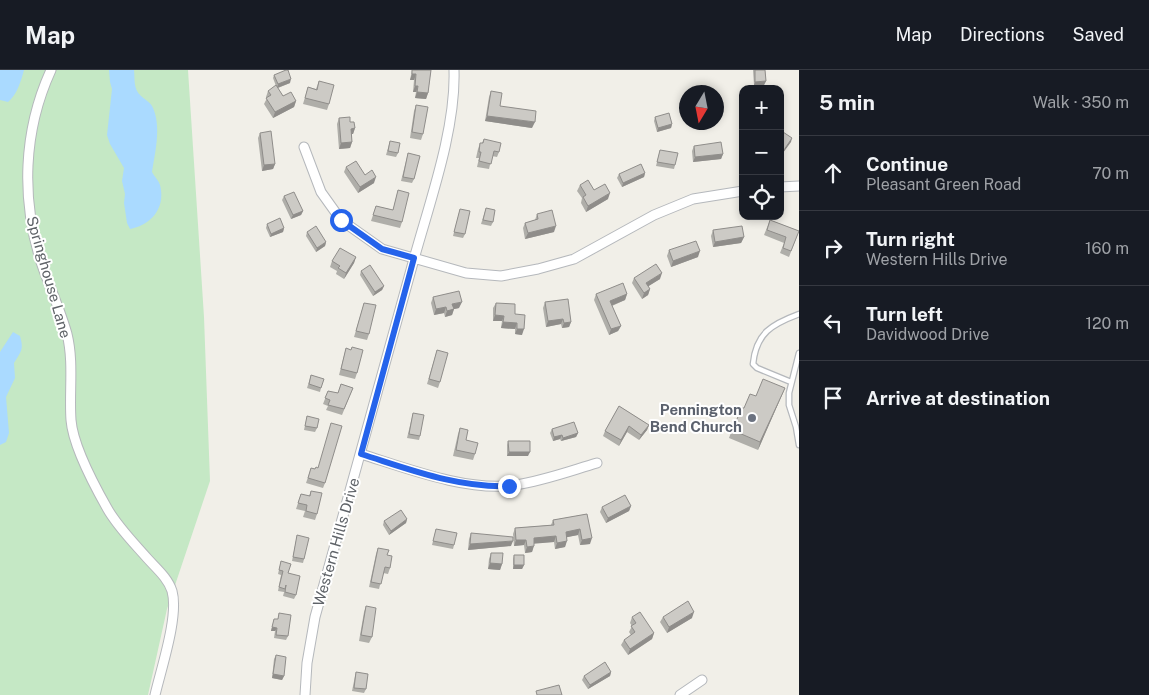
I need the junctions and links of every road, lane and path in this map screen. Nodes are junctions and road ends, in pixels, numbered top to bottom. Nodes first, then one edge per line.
1 (50, 70) edge
2 (454, 70) edge
3 (304, 147) dead end
4 (799, 186) edge
5 (784, 188) edge
6 (739, 192) edge
7 (414, 258) junction
8 (799, 314) edge
9 (799, 353) edge
10 (791, 382) junction
11 (799, 445) edge
12 (361, 454) junction
13 (597, 463) dead end
14 (702, 680) dead end
15 (154, 695) edge
16 (305, 695) edge
17 (680, 695) edge

1 - 15 street, Springhouse Lane
2 - 7 street, Western Hills Drive
3 - 7 street
4 - 5 street
6 - 7 street
7 - 12 street, Western Hills Drive
8 - 10 lane
9 - 10 lane
10 - 11 lane
12 - 13 street
12 - 16 street, Western Hills Drive
14 - 17 street

